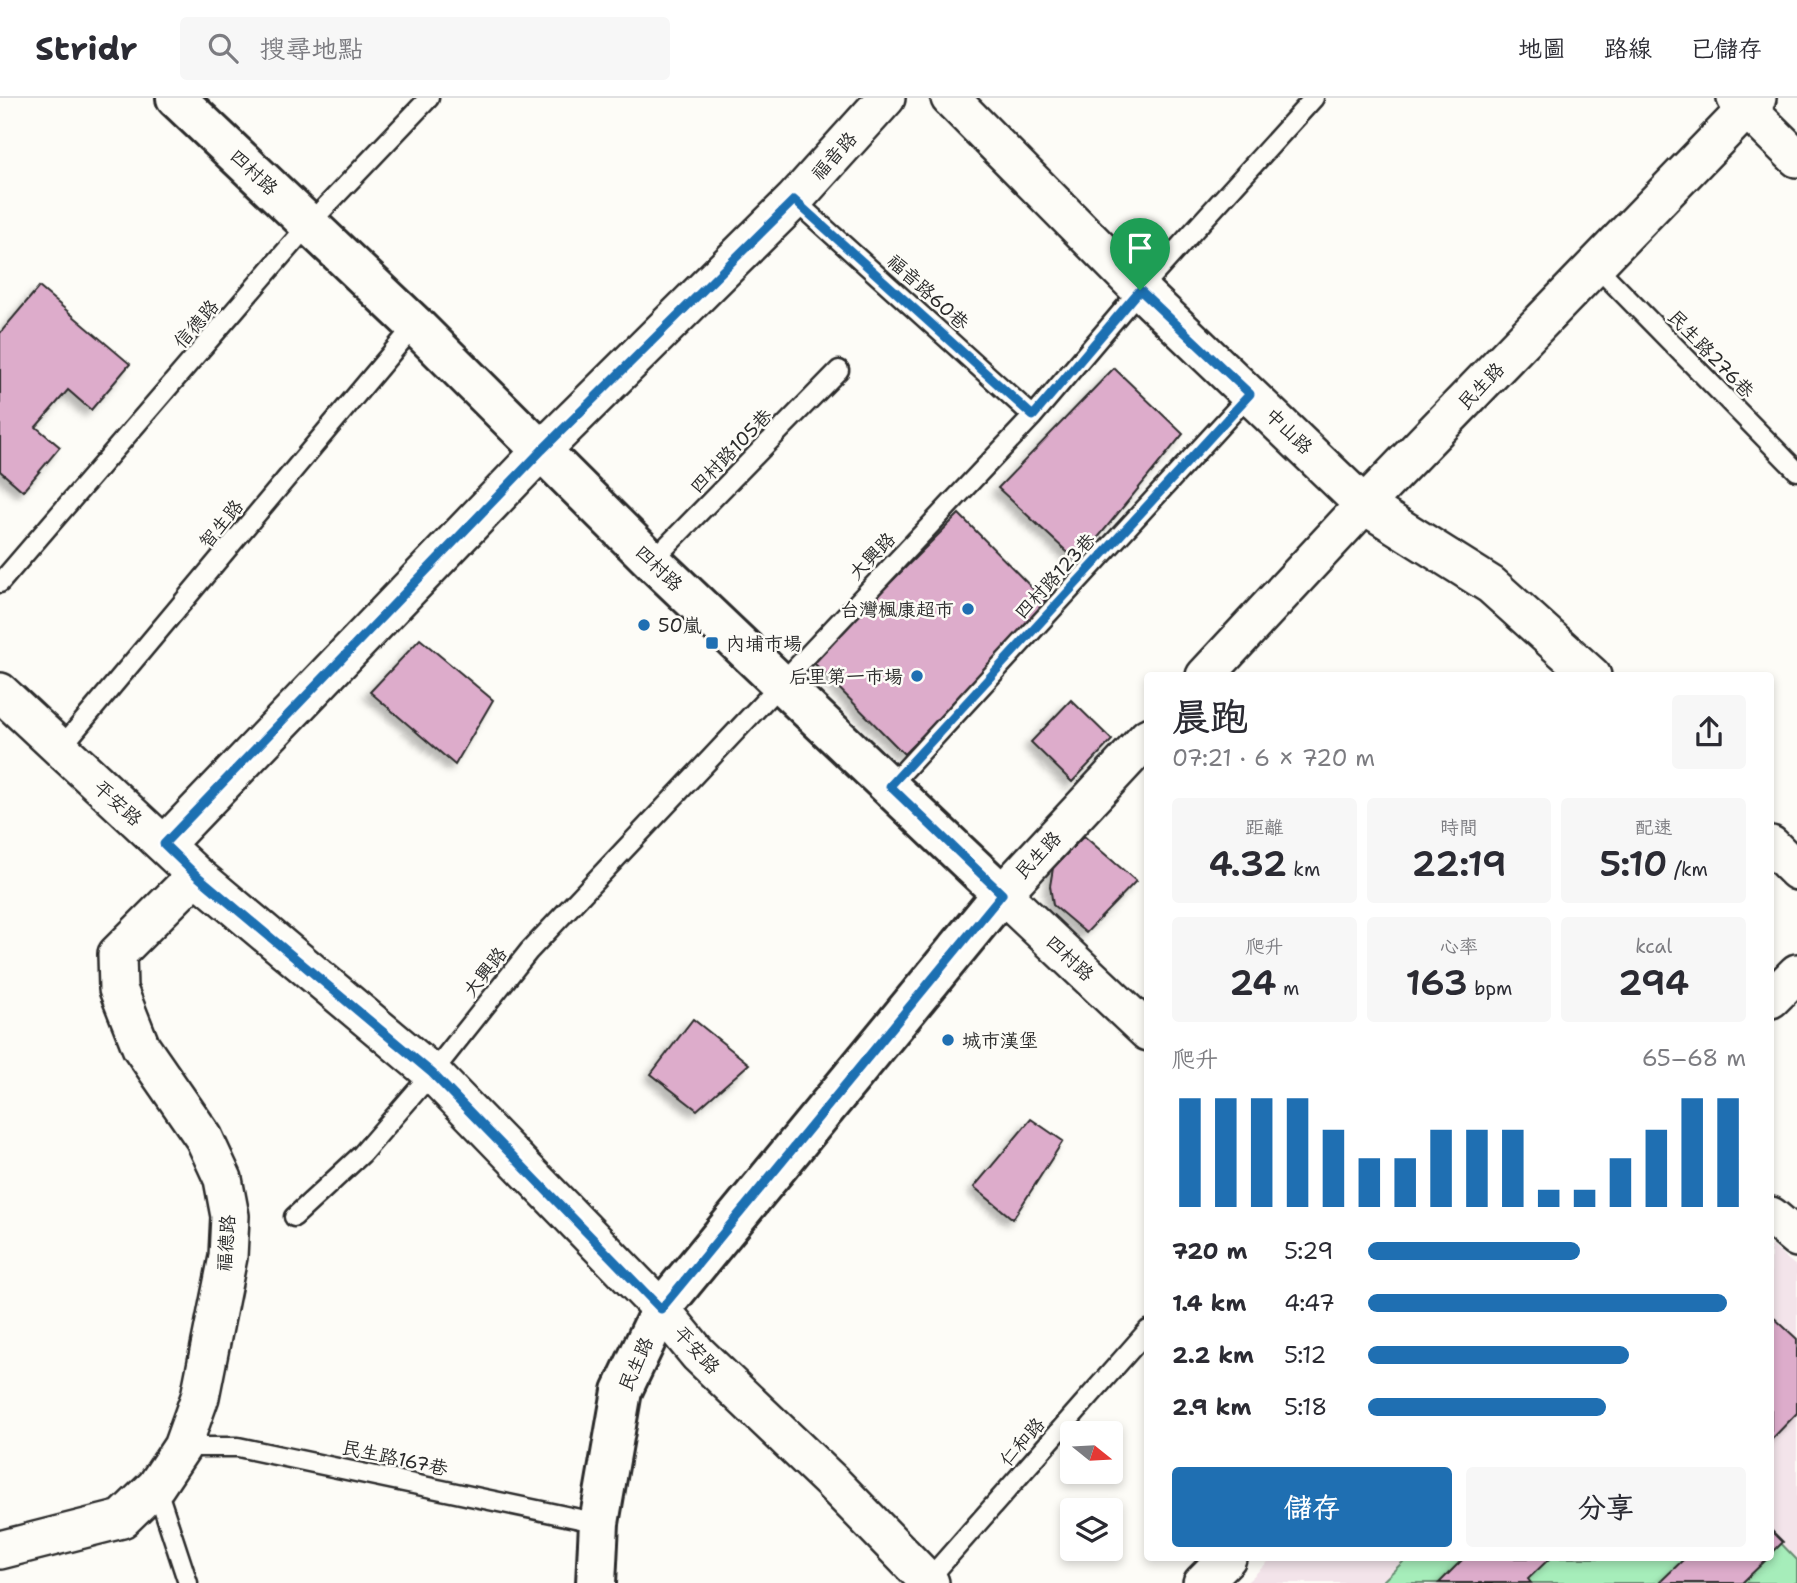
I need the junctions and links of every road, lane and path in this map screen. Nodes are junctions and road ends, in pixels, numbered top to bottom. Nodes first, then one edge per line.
1 (176, 98) edge
2 (429, 98) edge
3 (886, 98) edge
4 (950, 98) edge
5 (1314, 98) edge
6 (1746, 102) edge
7 (1797, 158) edge
8 (794, 200) junction
9 (309, 225) junction
10 (1596, 265) junction
11 (1140, 290) junction
12 (415, 325) junction
13 (839, 370) dead end
14 (1250, 394) junction
15 (1033, 416) junction
16 (542, 450) junction
17 (1797, 471) edge
18 (1364, 505) junction
19 (652, 561) junction
20 (0, 583) edge
21 (1209, 672) edge
22 (1588, 672) edge
23 (780, 681) junction
24 (0, 692) edge
25 (1144, 741) edge
26 (59, 750) junction
27 (890, 786) junction
28 (164, 844) junction
29 (1774, 848) edge
30 (1797, 871) edge
31 (196, 875) junction
32 (1002, 894) junction
33 (1797, 973) edge
34 (1774, 996) edge
35 (1144, 1028) edge
36 (432, 1073) junction
37 (294, 1217) dead end
38 (1774, 1219) edge
39 (1797, 1238) edge
40 (661, 1309) junction
41 (1144, 1335) edge
42 (182, 1447) junction
43 (156, 1486) junction
44 (599, 1523) junction
45 (0, 1550) edge
46 (1224, 1561) edge
47 (929, 1582) edge
48 (188, 1583) edge
49 (596, 1583) edge
50 (1202, 1583) edge

1 - 9 main road, 四村路
2 - 9 lane, 信德路
3 - 8 street, 福音路
4 - 11 street, 中山路
5 - 11 lane, 大興路
6 - 7 street
6 - 10 street, 民生路
8 - 15 lane, 福音路60巷
8 - 16 street, 福音路
9 - 12 main road, 四村路
9 - 20 lane, 信德路
10 - 17 lane, 民生路276巷
10 - 18 street, 民生路
11 - 14 street, 中山路
11 - 15 lane, 大興路
12 - 16 main road, 四村路
12 - 26 lane, 智生路
13 - 19 lane, 四村路105巷
14 - 18 street, 中山路
14 - 27 lane, 四村路123巷
15 - 23 lane, 大興路
16 - 19 main road, 四村路
16 - 28 street, 福音路
18 - 21 street, 民生路
18 - 22 street, 中山路
19 - 23 main road, 四村路
23 - 27 main road, 四村路
23 - 36 lane, 大興路
24 - 26 street, 平安路
25 - 32 street, 民生路
26 - 28 street, 平安路
27 - 32 main road, 四村路
28 - 31 street, 平安路
29 - 30 street
31 - 36 street, 平安路
31 - 42 street, 福德路
32 - 35 street, 四村路
32 - 40 main road, 民生路
33 - 34 street
36 - 37 lane, 大興路
36 - 40 street, 平安路
38 - 39 street
40 - 44 main road, 民生路
40 - 47 street, 平安路
41 - 47 lane, 仁和路
42 - 43 street, 福德路
42 - 44 lane, 民生路167巷
43 - 45 street, 福德路
43 - 48 lane
44 - 49 main road, 民生路
46 - 50 street

